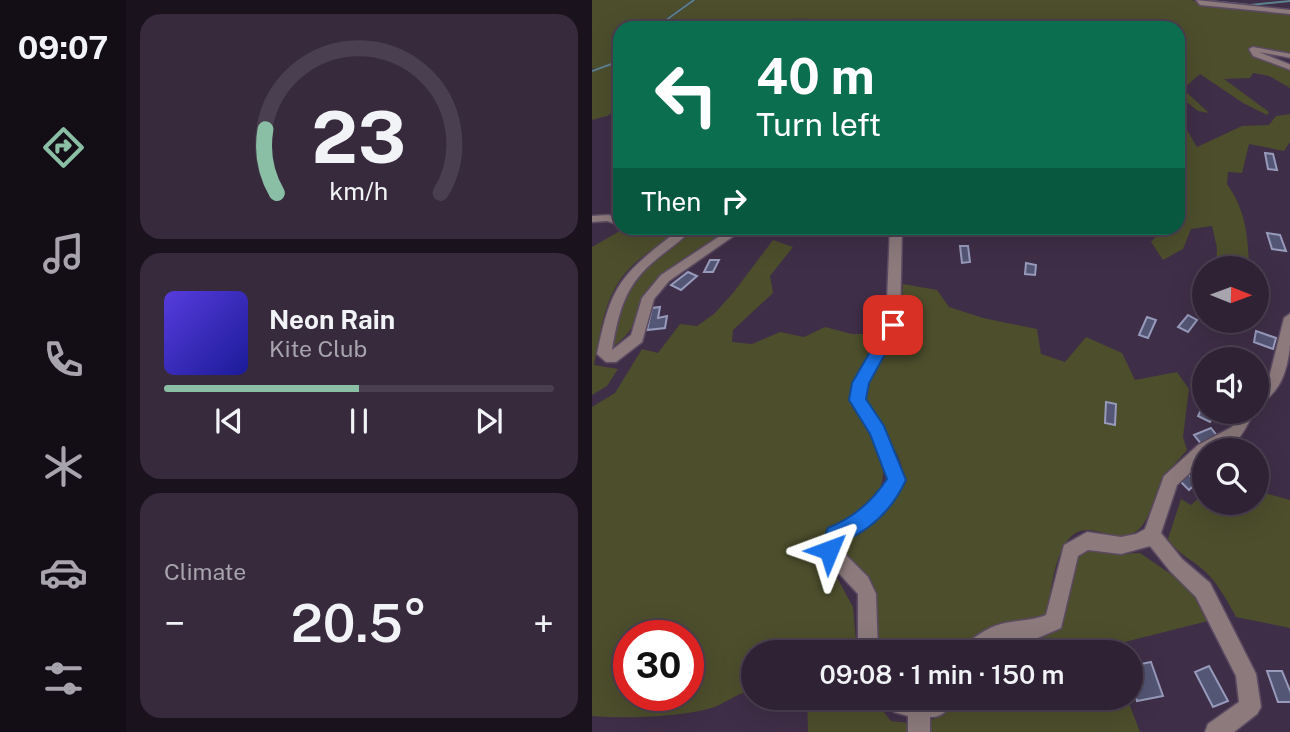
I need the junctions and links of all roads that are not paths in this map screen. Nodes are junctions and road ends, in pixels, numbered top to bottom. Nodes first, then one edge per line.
1 (1199, 1) edge
2 (1290, 12) edge
3 (1290, 56) edge
4 (1290, 68) edge
5 (592, 219) edge
6 (613, 220) edge
7 (679, 235) edge
8 (729, 235) edge
9 (895, 235) edge
10 (1290, 318) edge
11 (1269, 386) edge
12 (1240, 424) edge
13 (1226, 438) edge
14 (1192, 462) edge
15 (1152, 535) junction
16 (865, 640) edge
17 (991, 640) edge
18 (919, 710) edge
19 (919, 732) edge
20 (1216, 732) edge

1 - 2 street
3 - 4 street
5 - 6 street
7 - 8 street
9 - 16 street
10 - 11 street
12 - 13 street
14 - 15 street
15 - 17 street
15 - 20 street
18 - 19 street

